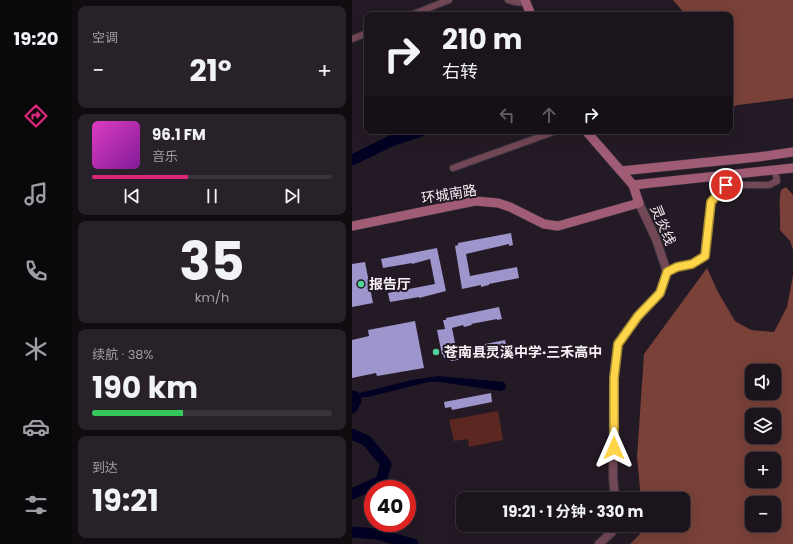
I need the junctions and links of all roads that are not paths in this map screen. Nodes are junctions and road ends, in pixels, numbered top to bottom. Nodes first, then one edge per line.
1 (449, 0) edge
2 (508, 0) edge
3 (525, 1) edge
4 (419, 12) edge
5 (530, 12) edge
6 (364, 34) edge
7 (352, 39) edge
8 (548, 134) edge
9 (589, 134) edge
10 (793, 152) edge
11 (453, 168) dead end
12 (793, 168) edge
13 (621, 171) junction
14 (775, 171) junction
15 (632, 185) junction
16 (639, 203) junction
17 (352, 226) edge
18 (667, 272) junction
19 (614, 492) edge
20 (612, 532) edge
21 (599, 544) edge

1 - 4 street
2 - 3 street
3 - 5 main road
6 - 7 street
8 - 11 street
9 - 13 main road, 灵炎线
10 - 13 main road
12 - 14 main road
13 - 15 main road, 灵炎线
14 - 15 main road
14 - 18 street
15 - 16 main road, 灵炎线
16 - 17 main road, 环城南路
16 - 18 street, 灵炎线
18 - 19 street
20 - 21 street

